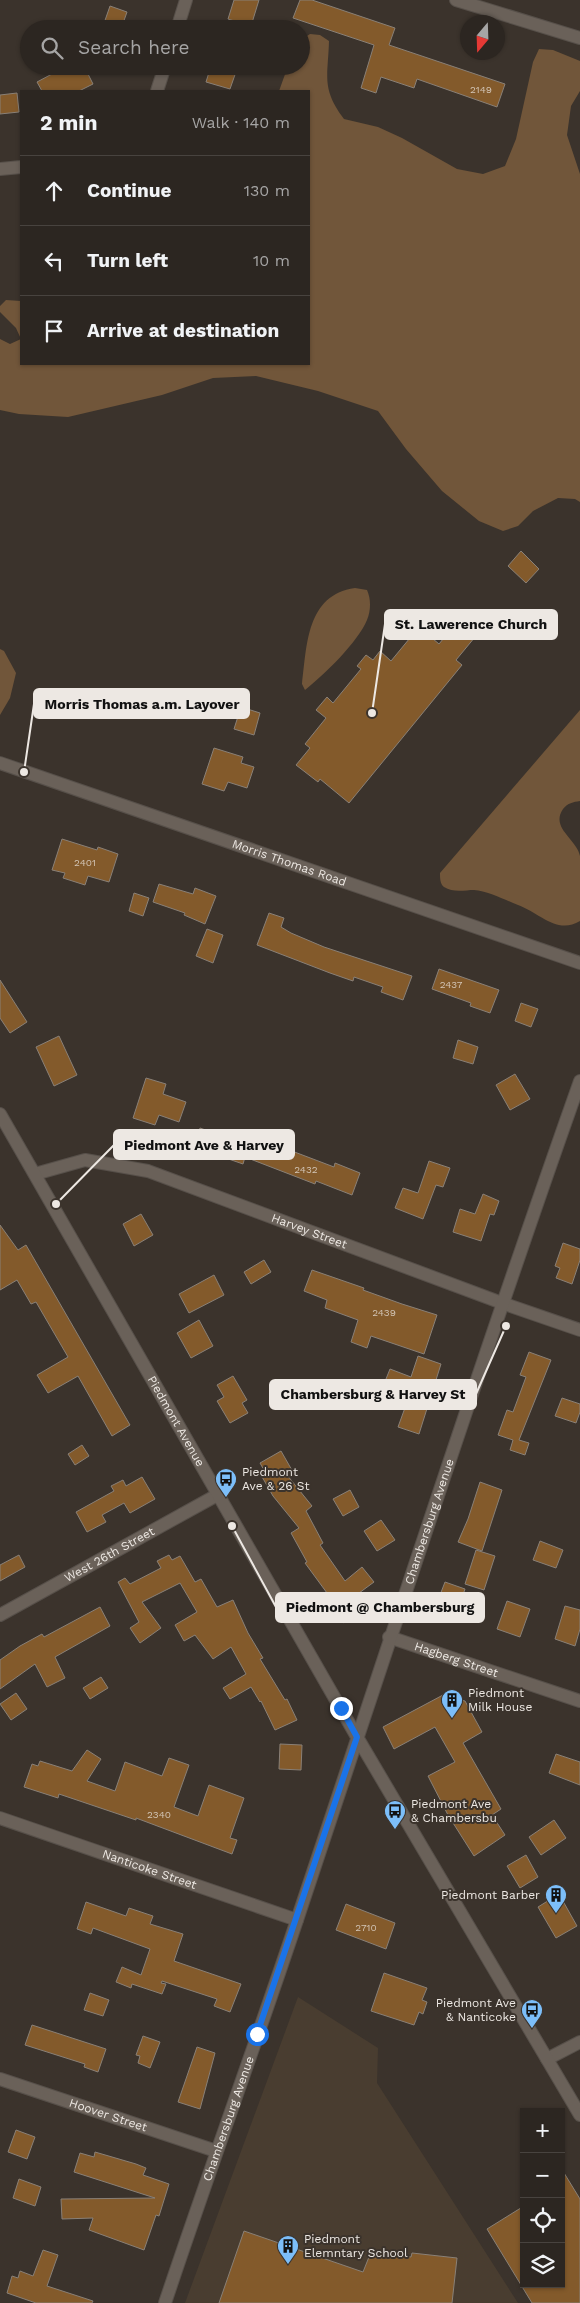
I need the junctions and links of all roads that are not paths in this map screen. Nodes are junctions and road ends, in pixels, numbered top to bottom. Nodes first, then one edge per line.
1 (186, 0) edge
2 (456, 0) edge
3 (180, 20) edge
4 (580, 38) edge
5 (162, 75) edge
6 (157, 90) edge
7 (20, 167) edge
8 (0, 169) edge
9 (0, 763) edge
10 (580, 962) edge
11 (580, 1081) edge
12 (0, 1114) edge
13 (35, 1174) junction
14 (502, 1303) junction
15 (580, 1330) edge
16 (218, 1494) junction
17 (0, 1615) edge
18 (390, 1637) junction
19 (580, 1701) edge
20 (357, 1737) junction
21 (0, 1818) edge
22 (297, 1920) junction
23 (580, 2042) edge
24 (547, 2059) junction
25 (0, 2079) edge
26 (580, 2116) edge
27 (216, 2151) junction
28 (165, 2303) edge

1 - 3 street
2 - 4 street
5 - 6 street
7 - 8 street
9 - 10 street, Morris Thomas Road
11 - 14 street, Chambersburg Avenue
12 - 13 street, Piedmont Avenue
13 - 14 street, Harvey Street
13 - 16 street, Piedmont Avenue
14 - 15 street, Harvey Street
14 - 18 street, Chambersburg Avenue
16 - 17 street, West 26th Street
16 - 20 street, Piedmont Avenue
18 - 19 street, Hagberg Street
18 - 20 street, Chambersburg Avenue
20 - 22 street, Chambersburg Avenue
20 - 24 street, Piedmont Avenue
21 - 22 street, Nanticoke Street
22 - 27 street, Chambersburg Avenue
23 - 24 street
24 - 26 street, Piedmont Avenue
25 - 27 street, Hoover Street
27 - 28 street, Chambersburg Avenue

